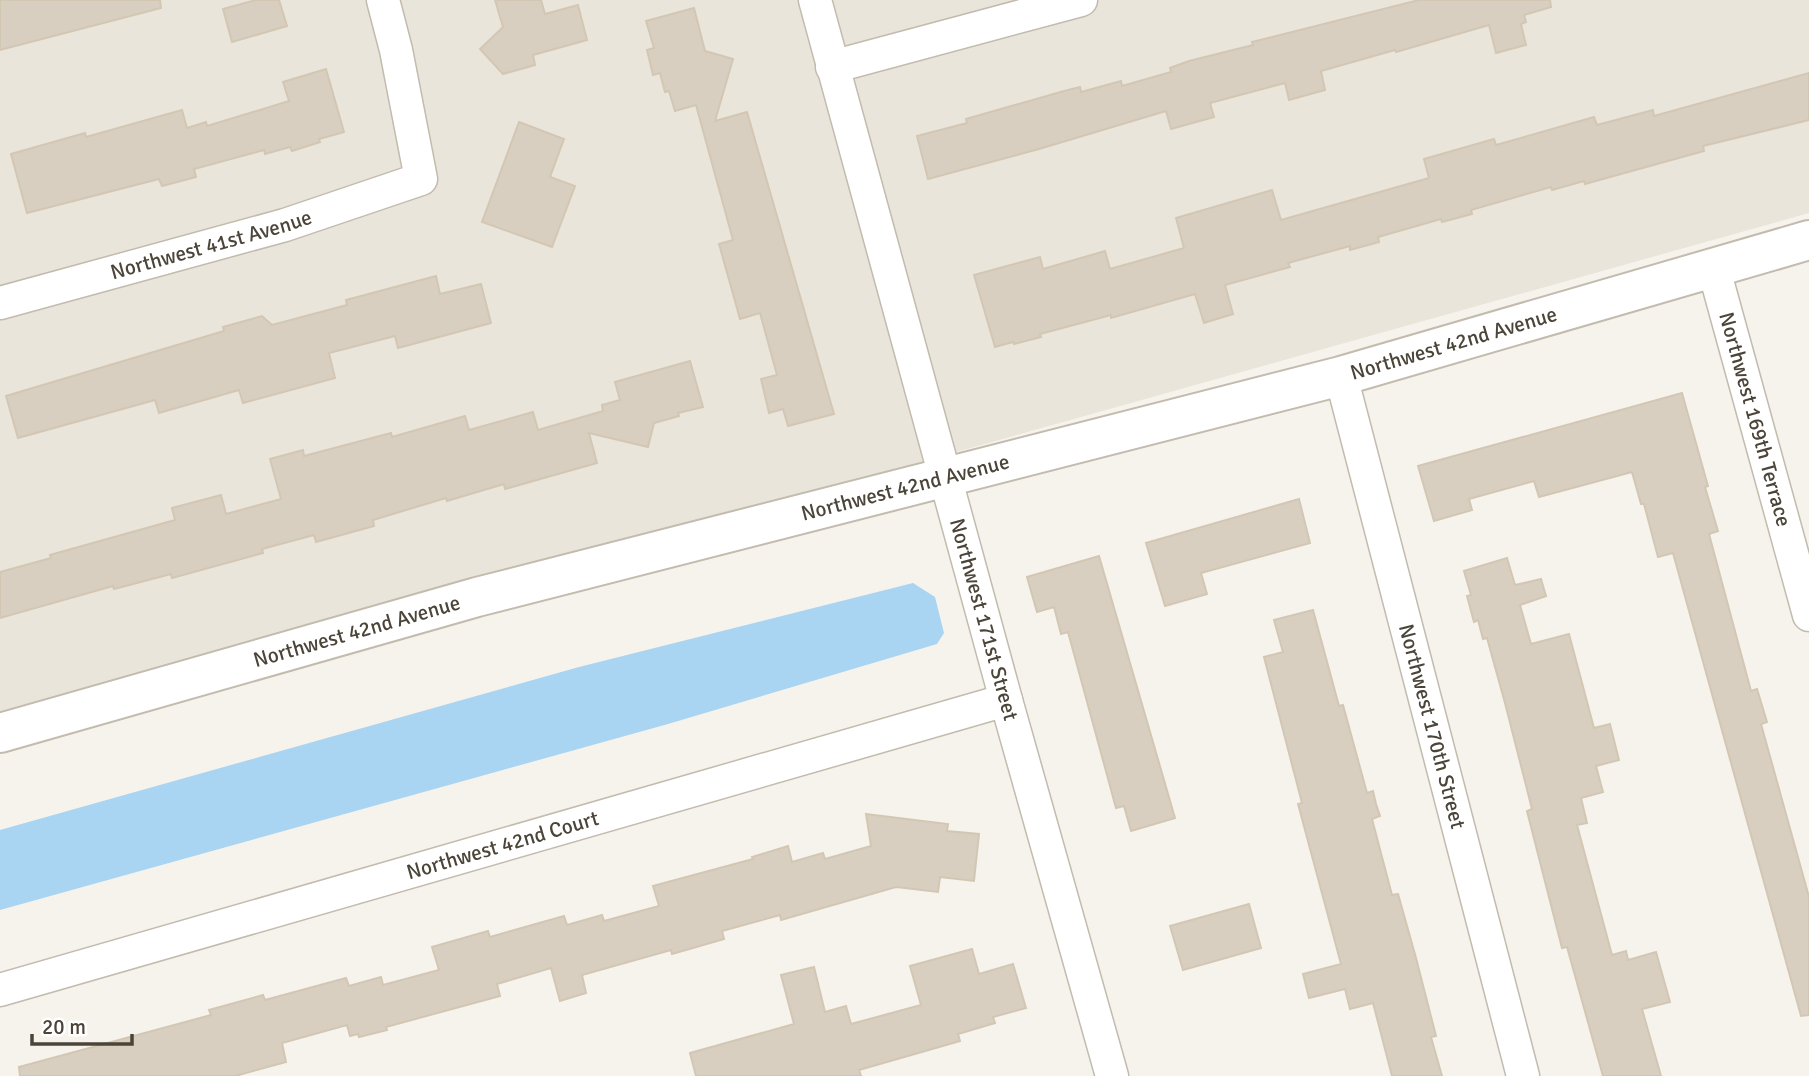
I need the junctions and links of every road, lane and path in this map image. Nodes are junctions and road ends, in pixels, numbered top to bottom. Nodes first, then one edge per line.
1 (383, 0) edge
2 (815, 0) edge
3 (1081, 0) edge
4 (832, 67) junction
5 (1809, 240) edge
6 (1713, 266) junction
7 (0, 303) edge
8 (1341, 376) junction
9 (946, 478) junction
10 (1809, 615) edge
11 (1006, 700) junction
12 (0, 733) edge
13 (0, 990) edge
14 (1111, 1076) edge
15 (1523, 1076) edge

1 - 7 street, Northwest 41st Avenue
2 - 4 street, Northwest 171st Street
3 - 4 street
4 - 9 street, Northwest 171st Street
5 - 6 street, Northwest 42nd Avenue
6 - 8 street, Northwest 42nd Avenue
6 - 10 street, Northwest 169th Terrace
8 - 9 street, Northwest 42nd Avenue
8 - 15 street, Northwest 170th Street
9 - 11 street, Northwest 171st Street
9 - 12 street, Northwest 42nd Avenue
11 - 13 street, Northwest 42nd Court
11 - 14 street, Northwest 171st Street

